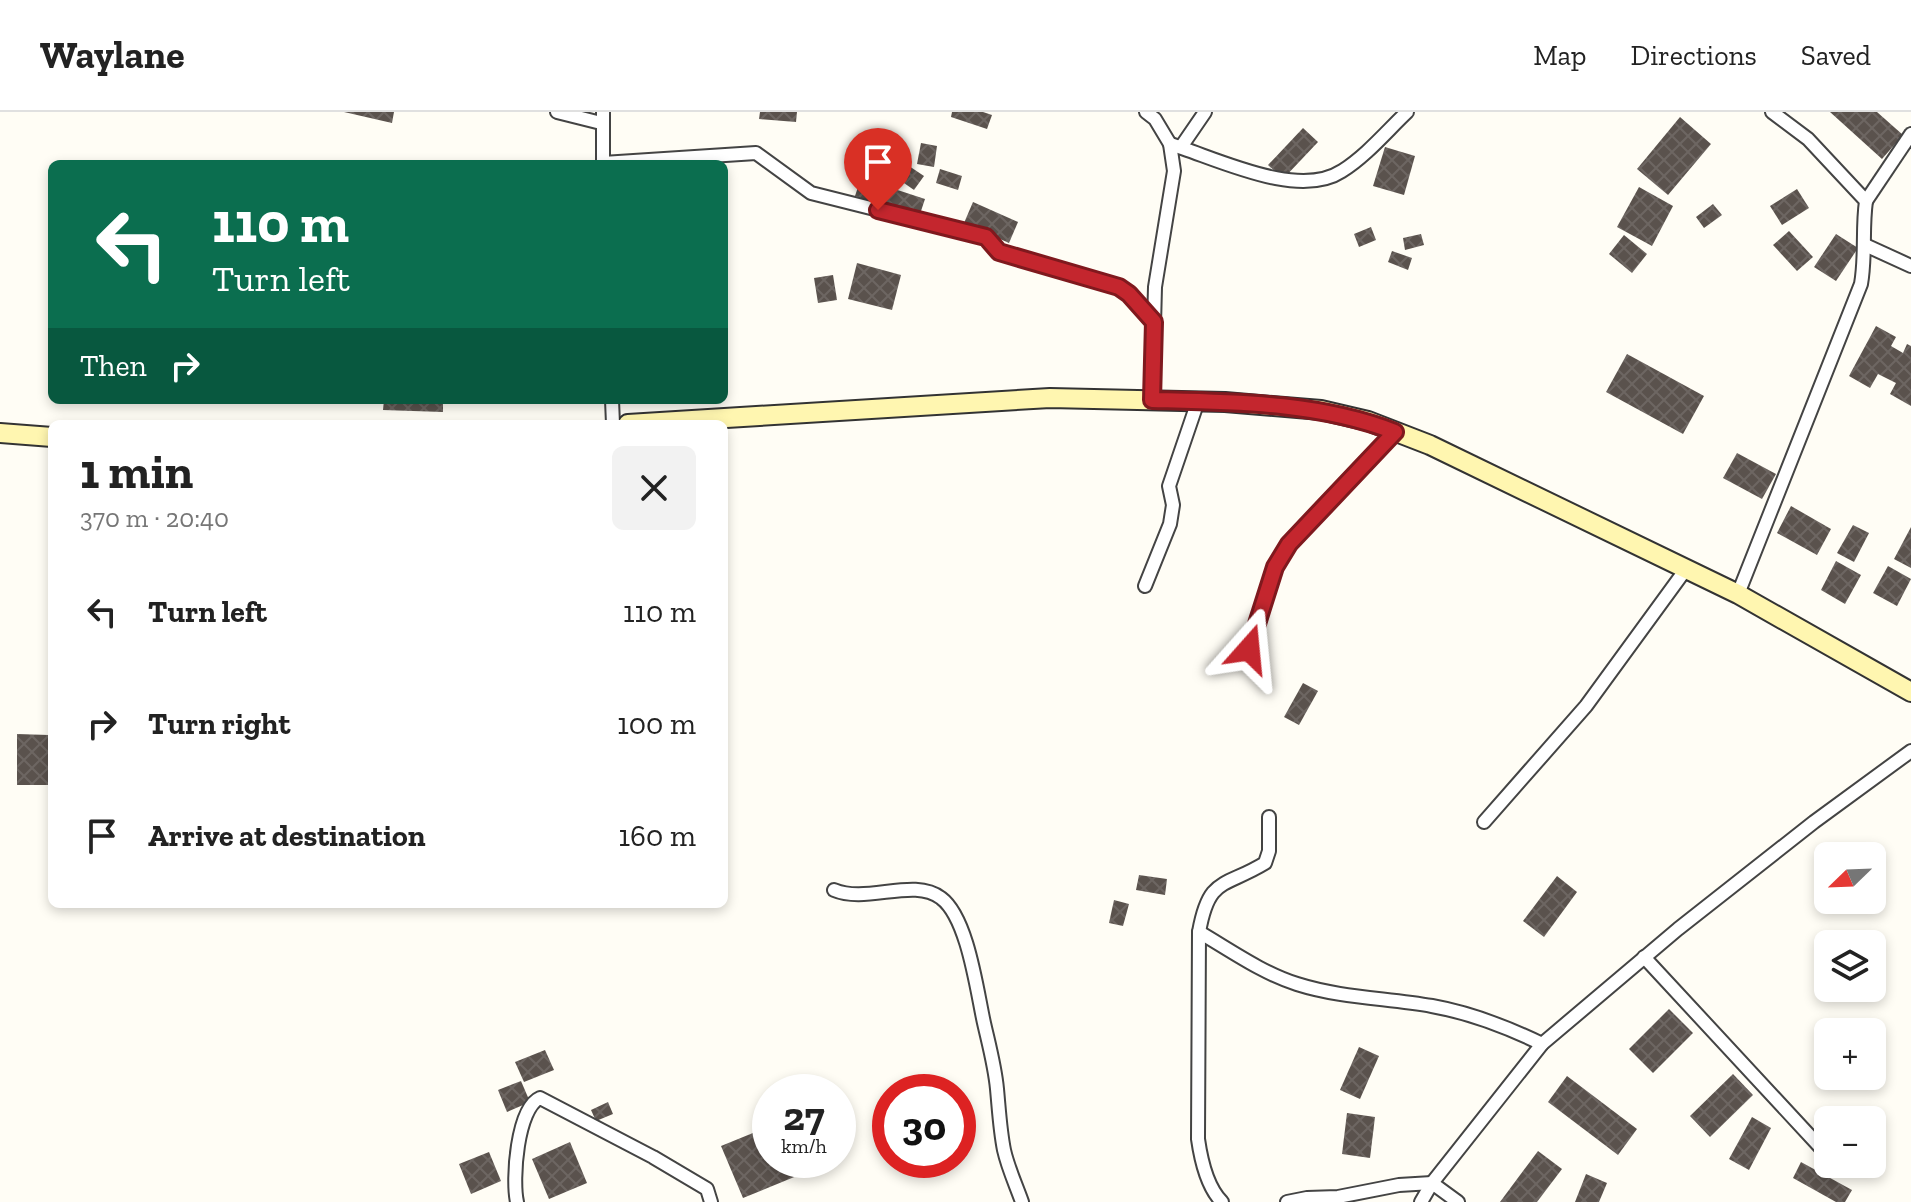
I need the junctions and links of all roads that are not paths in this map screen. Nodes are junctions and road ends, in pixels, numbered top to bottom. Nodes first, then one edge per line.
1 (557, 112) edge
2 (1146, 112) edge
3 (1205, 112) edge
4 (1772, 112) edge
5 (1400, 114) edge
6 (602, 117) edge
7 (1911, 134) edge
8 (1175, 146) junction
9 (603, 160) edge
10 (659, 160) edge
11 (1866, 201) junction
12 (1865, 245) junction
13 (1911, 266) edge
14 (1154, 322) junction
15 (1152, 400) junction
16 (1198, 401) junction
17 (693, 420) edge
18 (1395, 432) junction
19 (0, 433) edge
20 (48, 437) edge
21 (1686, 569) junction
22 (1145, 586) dead end
23 (1738, 594) junction
24 (1249, 649) dead end
25 (1911, 692) edge
26 (1911, 751) edge
27 (1269, 817) dead end
28 (1484, 822) dead end
29 (834, 890) dead end
30 (1199, 932) junction
31 (1644, 957) junction
32 (1542, 1044) junction
33 (1814, 1140) edge
34 (1432, 1183) junction
35 (517, 1202) edge
36 (711, 1202) edge
37 (1022, 1202) edge
38 (1222, 1202) edge
39 (1287, 1202) edge
40 (1421, 1202) edge
41 (1458, 1202) edge

1 - 6 street
2 - 8 street
3 - 8 street
4 - 11 street
5 - 8 street
6 - 9 street
7 - 11 street
8 - 14 street
10 - 14 street
11 - 12 street
12 - 13 street
12 - 23 street
14 - 15 street
15 - 16 main road
15 - 17 main road
16 - 18 main road
16 - 22 street
18 - 21 main road
18 - 24 street
19 - 20 main road
21 - 23 main road
21 - 28 street
23 - 25 main road
26 - 31 street
27 - 30 street
29 - 37 street
30 - 32 street
30 - 38 street
31 - 32 street
31 - 33 street
32 - 34 street
34 - 39 street
34 - 40 street
34 - 41 street
35 - 36 street

